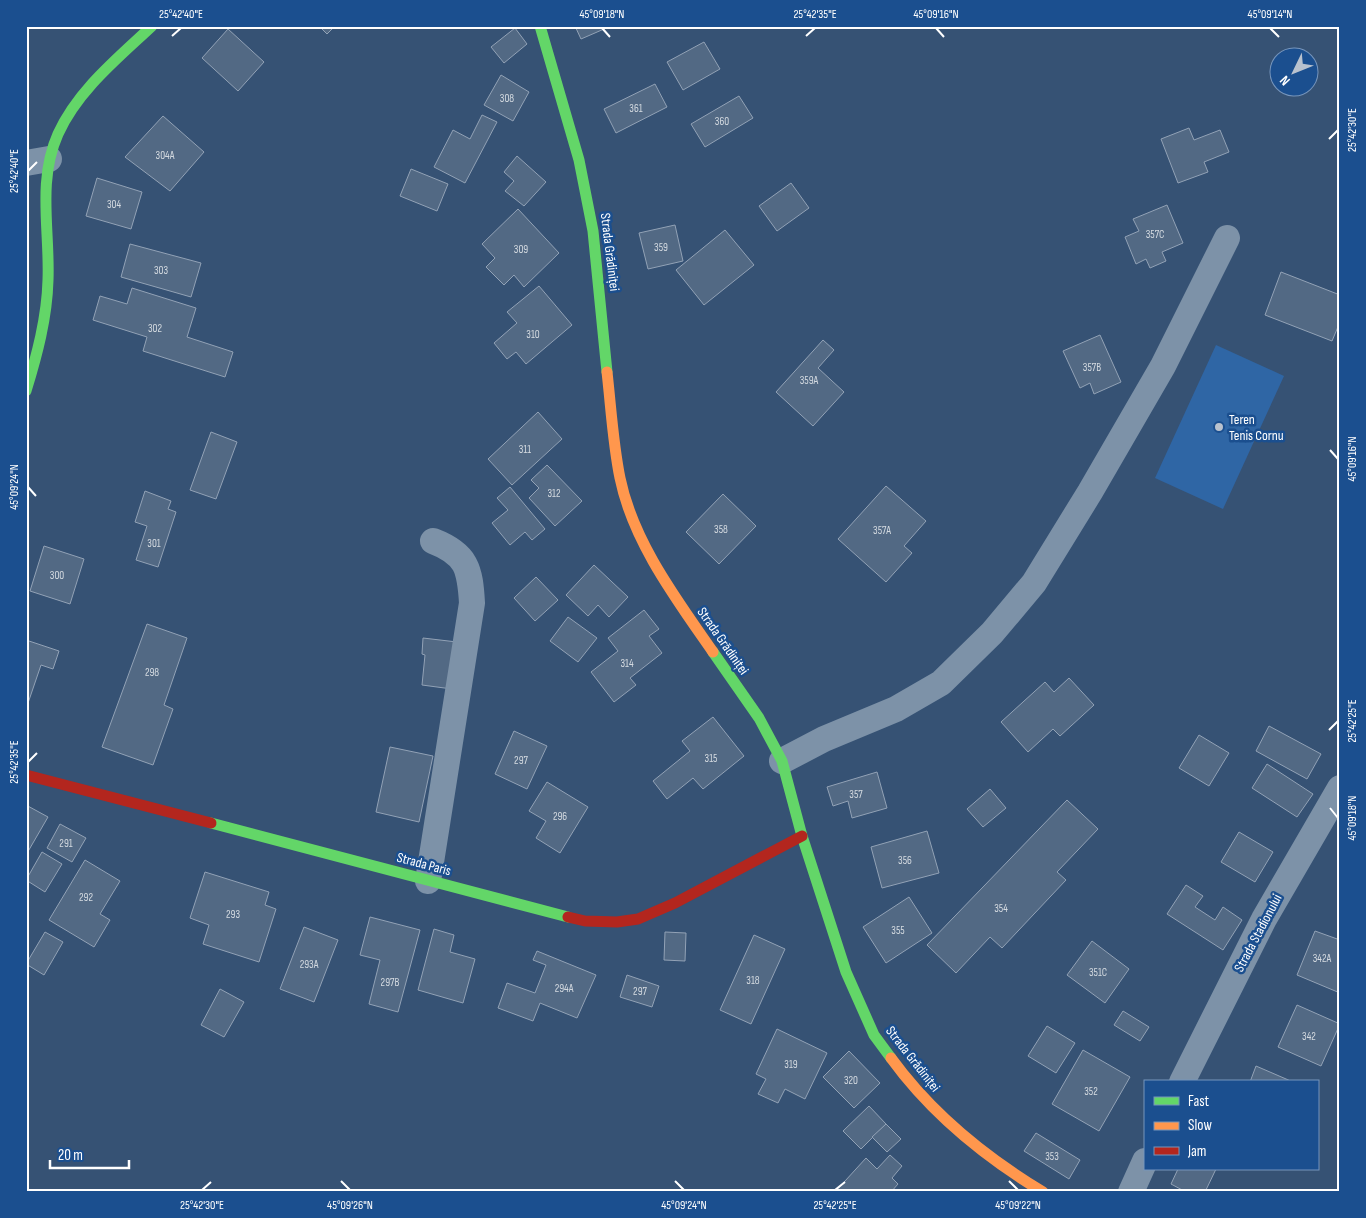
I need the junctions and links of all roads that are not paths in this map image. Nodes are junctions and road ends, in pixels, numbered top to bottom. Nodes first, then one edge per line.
1 (152, 26) edge
2 (540, 26) edge
3 (38, 161) edge
4 (1227, 238) dead end
5 (26, 391) edge
6 (433, 541) dead end
7 (782, 761) junction
8 (26, 775) edge
9 (1340, 788) edge
10 (802, 836) junction
11 (428, 881) junction
12 (1183, 1080) edge
13 (1144, 1163) edge
14 (1043, 1192) edge
15 (1131, 1192) edge

1 - 3 street
2 - 7 street, Strada Grădiniței
3 - 5 street
4 - 7 street
6 - 11 street
7 - 10 street, Strada Grădiniței
8 - 11 street, Strada Paris
9 - 12 street, Strada Stadionului
10 - 11 street, Strada Paris
10 - 14 street, Strada Grădiniței
13 - 15 street

